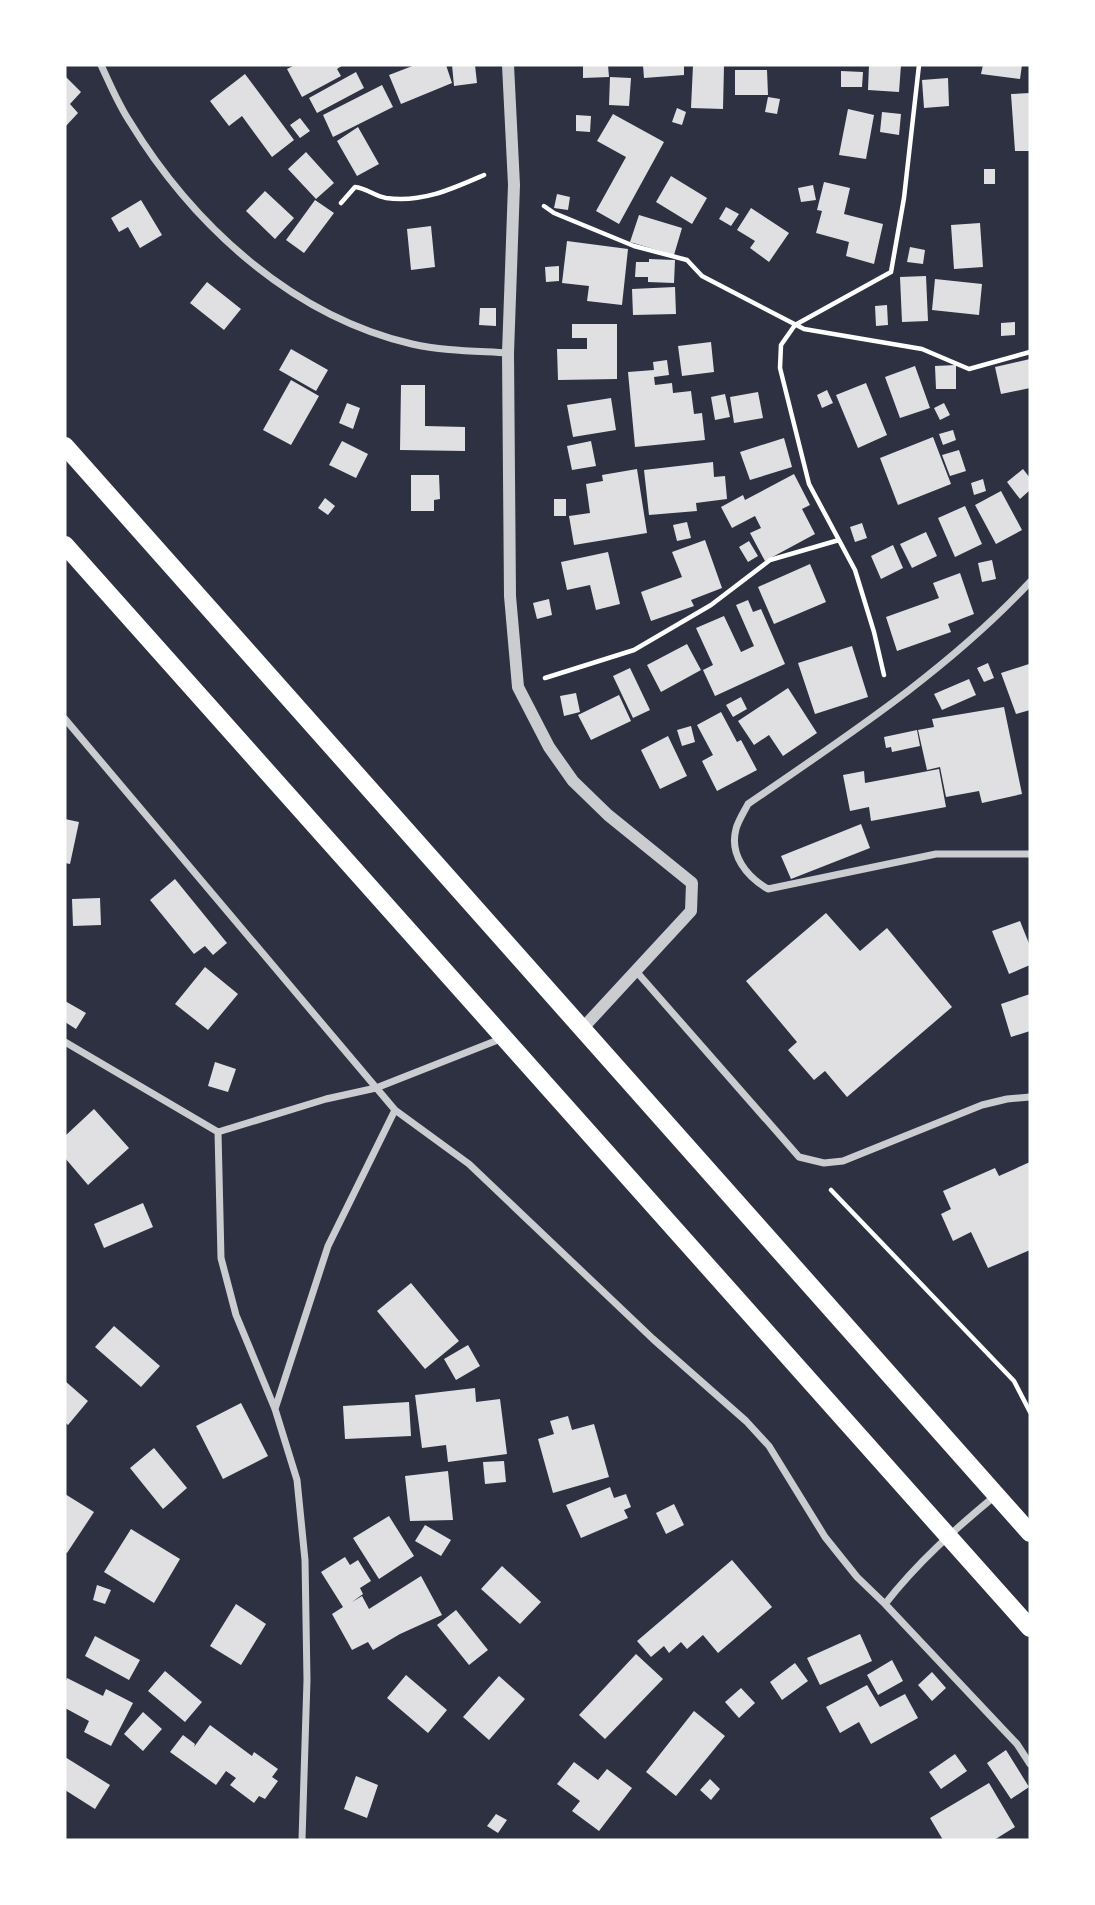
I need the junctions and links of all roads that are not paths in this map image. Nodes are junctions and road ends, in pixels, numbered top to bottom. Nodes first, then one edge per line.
1 (101, 65) edge
2 (508, 65) edge
3 (508, 353) junction
4 (65, 446) edge
5 (65, 545) edge
6 (1030, 582) edge
7 (65, 719) edge
8 (1030, 854) edge
9 (635, 970) junction
10 (582, 1029) junction
11 (504, 1038) junction
12 (65, 1041) edge
13 (376, 1088) junction
14 (1030, 1097) edge
15 (395, 1110) junction
16 (218, 1132) junction
17 (275, 1409) junction
18 (995, 1495) junction
19 (1030, 1533) edge
20 (949, 1535) junction
21 (884, 1604) junction
22 (1030, 1628) edge
23 (1030, 1764) edge
24 (302, 1840) edge

1 - 3 street
2 - 3 street
3 - 9 street
4 - 10 main road
5 - 11 main road
6 - 8 street
7 - 13 street
9 - 10 street
9 - 14 street
10 - 18 main road
11 - 13 street
11 - 20 main road
12 - 16 street
13 - 15 street
13 - 16 street
15 - 17 street
15 - 21 street
16 - 17 street
17 - 24 street
18 - 19 main road
18 - 20 street
20 - 21 street
20 - 22 main road
21 - 23 street

